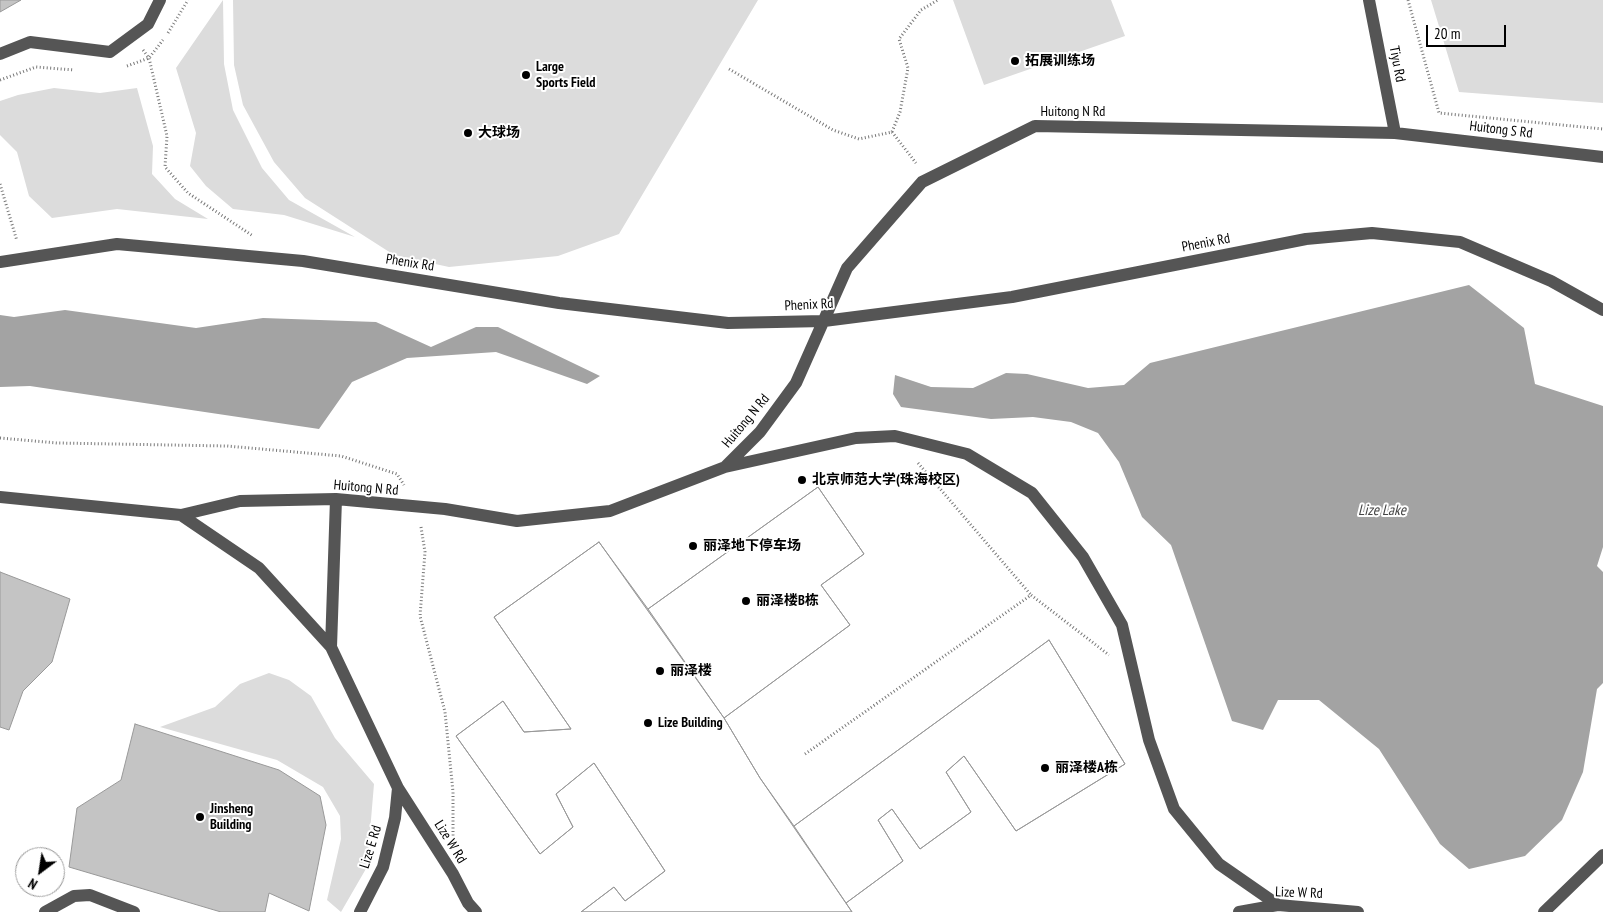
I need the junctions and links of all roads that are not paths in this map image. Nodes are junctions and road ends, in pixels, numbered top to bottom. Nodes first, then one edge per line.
1 (160, 0) edge
2 (1369, 0) edge
3 (0, 54) edge
4 (1395, 133) junction
5 (1603, 157) edge
6 (0, 262) edge
7 (1603, 310) edge
8 (824, 321) junction
9 (725, 467) junction
10 (0, 497) edge
11 (336, 499) junction
12 (181, 515) junction
13 (331, 647) junction
14 (398, 788) junction
15 (1603, 855) edge
16 (1278, 905) junction
17 (45, 912) edge
18 (134, 912) edge
19 (360, 912) edge
20 (476, 912) edge
21 (1238, 912) edge
22 (1358, 912) edge
23 (1544, 912) edge

1 - 3 street
2 - 4 street, Tiyu Rd
4 - 5 street, Huitong S Rd
4 - 8 street, Huitong N Rd
6 - 8 street, Phenix Rd
7 - 8 street, Phenix Rd
8 - 9 street, Huitong N Rd
9 - 11 street, Huitong N Rd
9 - 16 street
10 - 12 street, Huitong N Rd
11 - 12 street, Huitong N Rd
11 - 13 street
12 - 13 street
13 - 14 street, Lize W Rd
14 - 19 street, Lize E Rd
14 - 20 street, Lize W Rd
15 - 23 street
16 - 21 street, Lize W Rd
16 - 22 street, Lize W Rd
17 - 18 street

